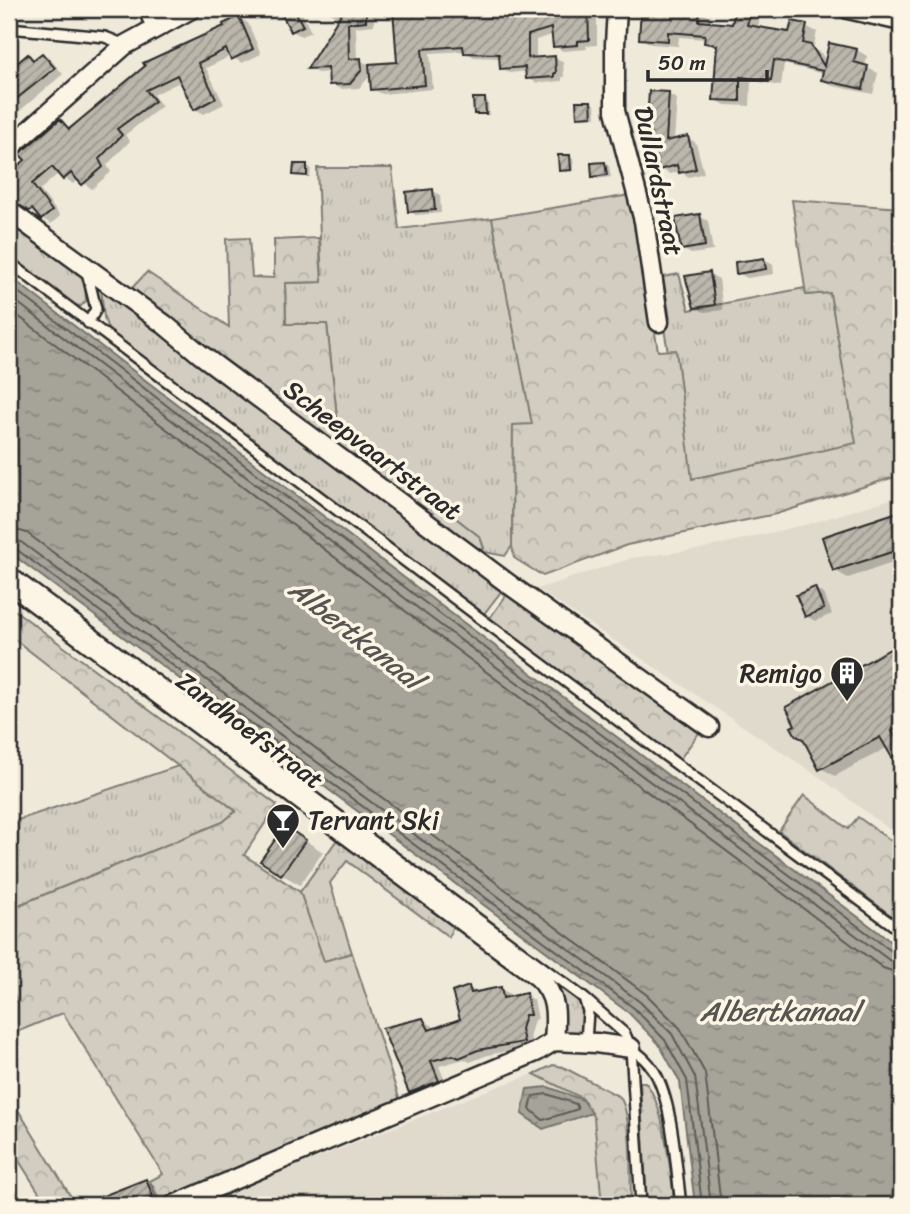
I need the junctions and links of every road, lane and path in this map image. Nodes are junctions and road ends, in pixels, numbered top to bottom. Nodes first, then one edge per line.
1 (148, 9) edge
2 (191, 9) edge
3 (617, 9) edge
4 (848, 9) edge
5 (901, 21) edge
6 (156, 27) junction
7 (9, 28) edge
8 (125, 45) junction
9 (9, 148) edge
10 (9, 211) edge
11 (9, 262) edge
12 (86, 269) junction
13 (659, 322) dead end
14 (88, 323) junction
15 (9, 571) edge
16 (9, 583) edge
17 (709, 727) dead end
18 (901, 931) edge
19 (584, 998) junction
20 (554, 1041) junction
21 (586, 1042) junction
22 (631, 1048) junction
23 (174, 1205) edge
24 (641, 1205) edge
25 (681, 1205) edge

1 - 6 street
2 - 6 street
3 - 13 street, Dullardstraat
4 - 5 street
6 - 8 street
7 - 8 lane
8 - 9 street
10 - 12 street, Scheepvaartstraat
11 - 14 lane
12 - 14 lane
12 - 17 street, Scheepvaartstraat
14 - 18 lane
15 - 19 lane
16 - 20 street, Zandhoefstraat
19 - 21 lane
19 - 22 lane
20 - 21 street
20 - 23 street
21 - 22 street
22 - 24 lane
22 - 25 lane

